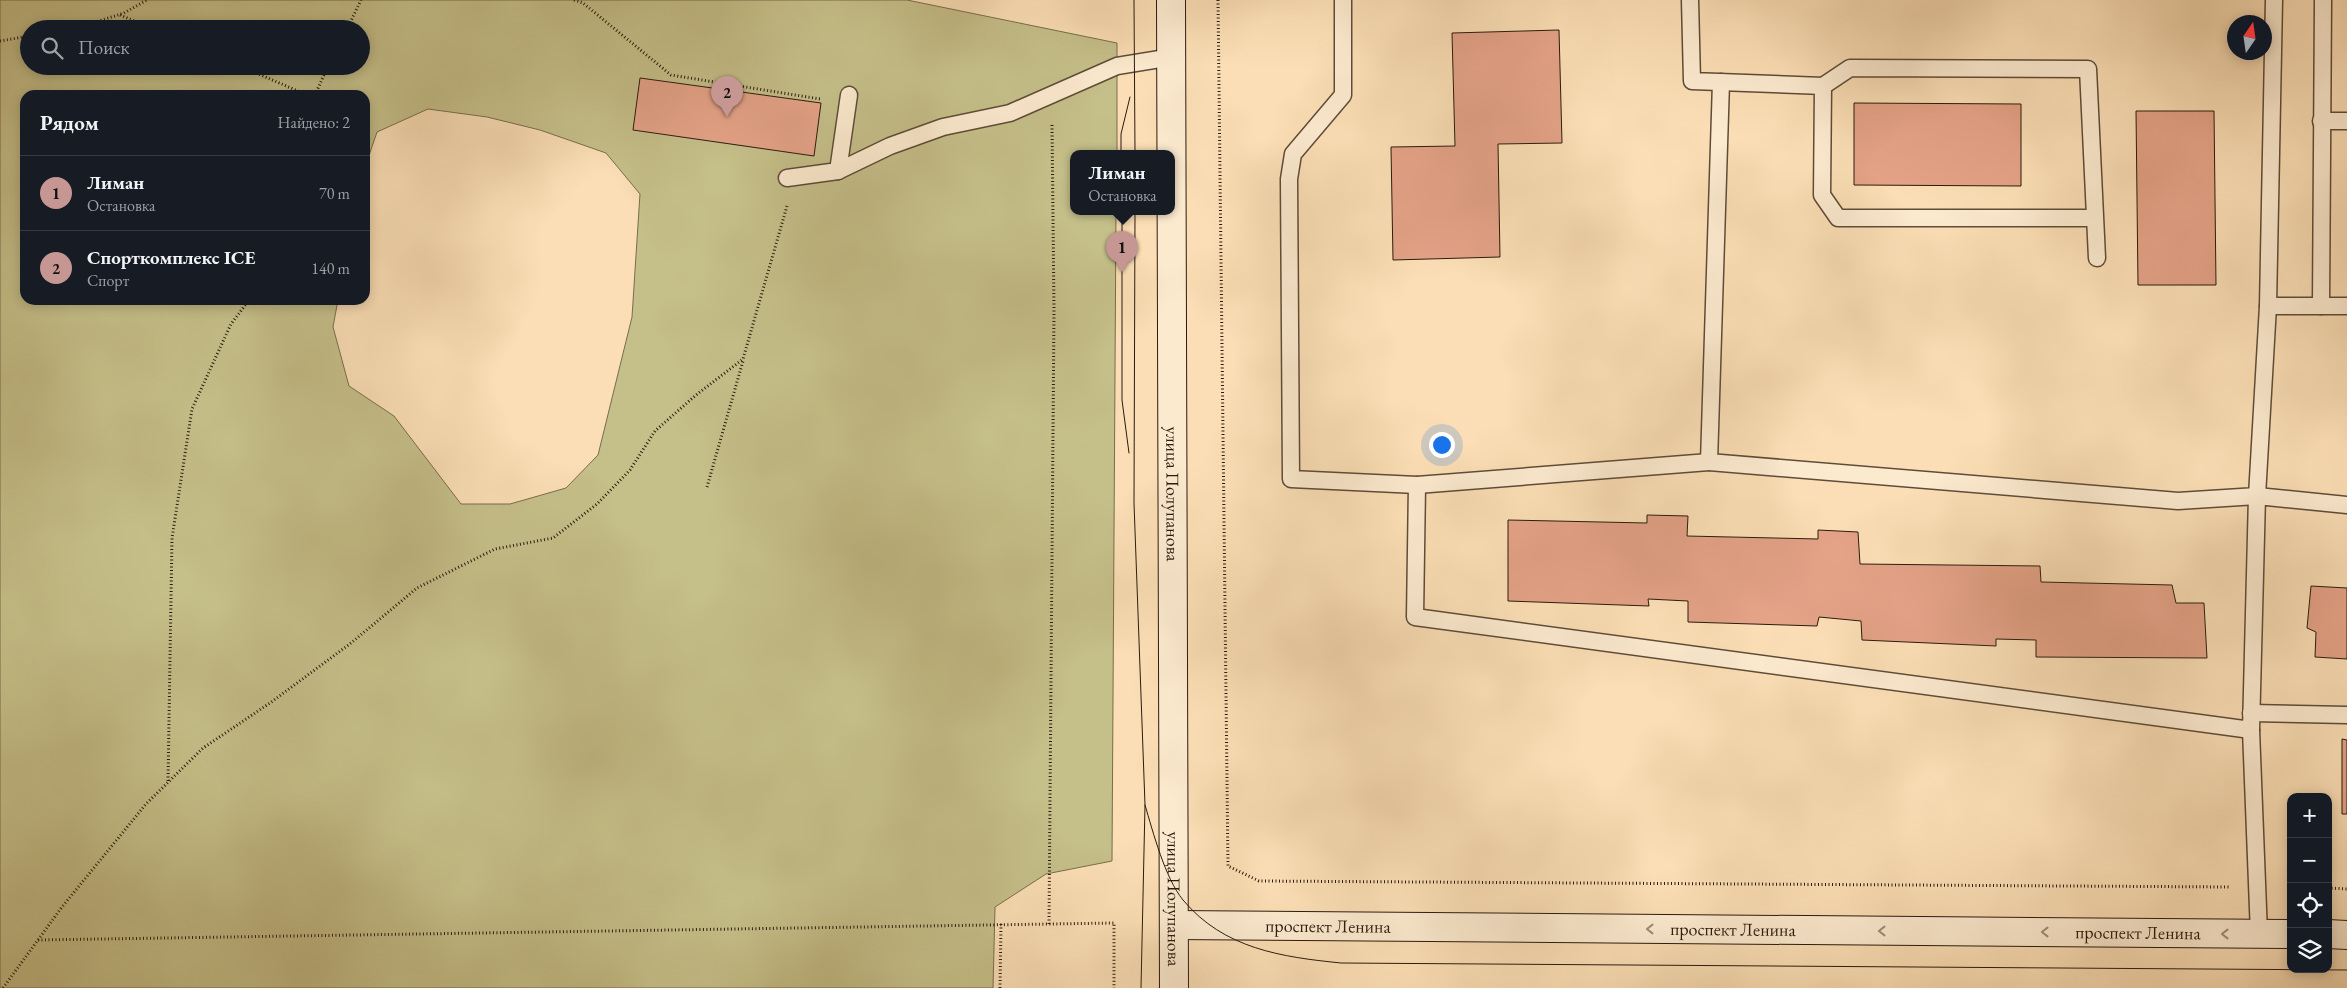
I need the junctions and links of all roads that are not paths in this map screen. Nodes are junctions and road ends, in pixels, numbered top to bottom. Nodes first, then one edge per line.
1 (1171, 0) edge
2 (1343, 0) edge
3 (1690, 0) edge
4 (2274, 0) edge
5 (2323, 0) edge
6 (1172, 57) junction
7 (1721, 82) junction
8 (1822, 86) junction
9 (849, 99) road end
10 (2320, 120) junction
11 (2347, 121) edge
12 (1172, 150) edge
13 (838, 171) junction
14 (787, 178) dead end
15 (1172, 215) edge
16 (2094, 218) junction
17 (2097, 258) dead end
18 (2268, 306) junction
19 (2321, 306) junction
20 (2347, 306) edge
21 (1710, 462) junction
22 (1417, 485) junction
23 (2257, 496) junction
24 (2347, 505) edge
25 (2347, 715) edge
26 (2251, 721) junction
27 (1174, 925) junction
28 (2259, 934) junction
29 (2287, 934) edge
30 (2332, 934) edge
31 (2347, 934) edge
32 (1174, 988) edge

1 - 6 street, улица Полупанова
2 - 22 lane
3 - 7 lane
4 - 18 lane
5 - 10 lane
6 - 12 street, улица Полупанова
6 - 13 lane
7 - 8 lane
7 - 21 lane
8 - 16 lane
8 - 16 lane
9 - 13 lane
10 - 11 lane
10 - 19 lane
13 - 14 lane
15 - 27 street, улица Полупанова
16 - 17 lane
18 - 19 lane
18 - 23 lane
19 - 20 lane
21 - 22 lane
21 - 23 lane
22 - 26 lane
23 - 24 lane
23 - 26 lane
25 - 26 lane
26 - 28 lane
28 -> 27 street, проспект Ленина
27 - 32 street, улица Полупанова
28 - 29 street, проспект Ленина
30 - 31 street

